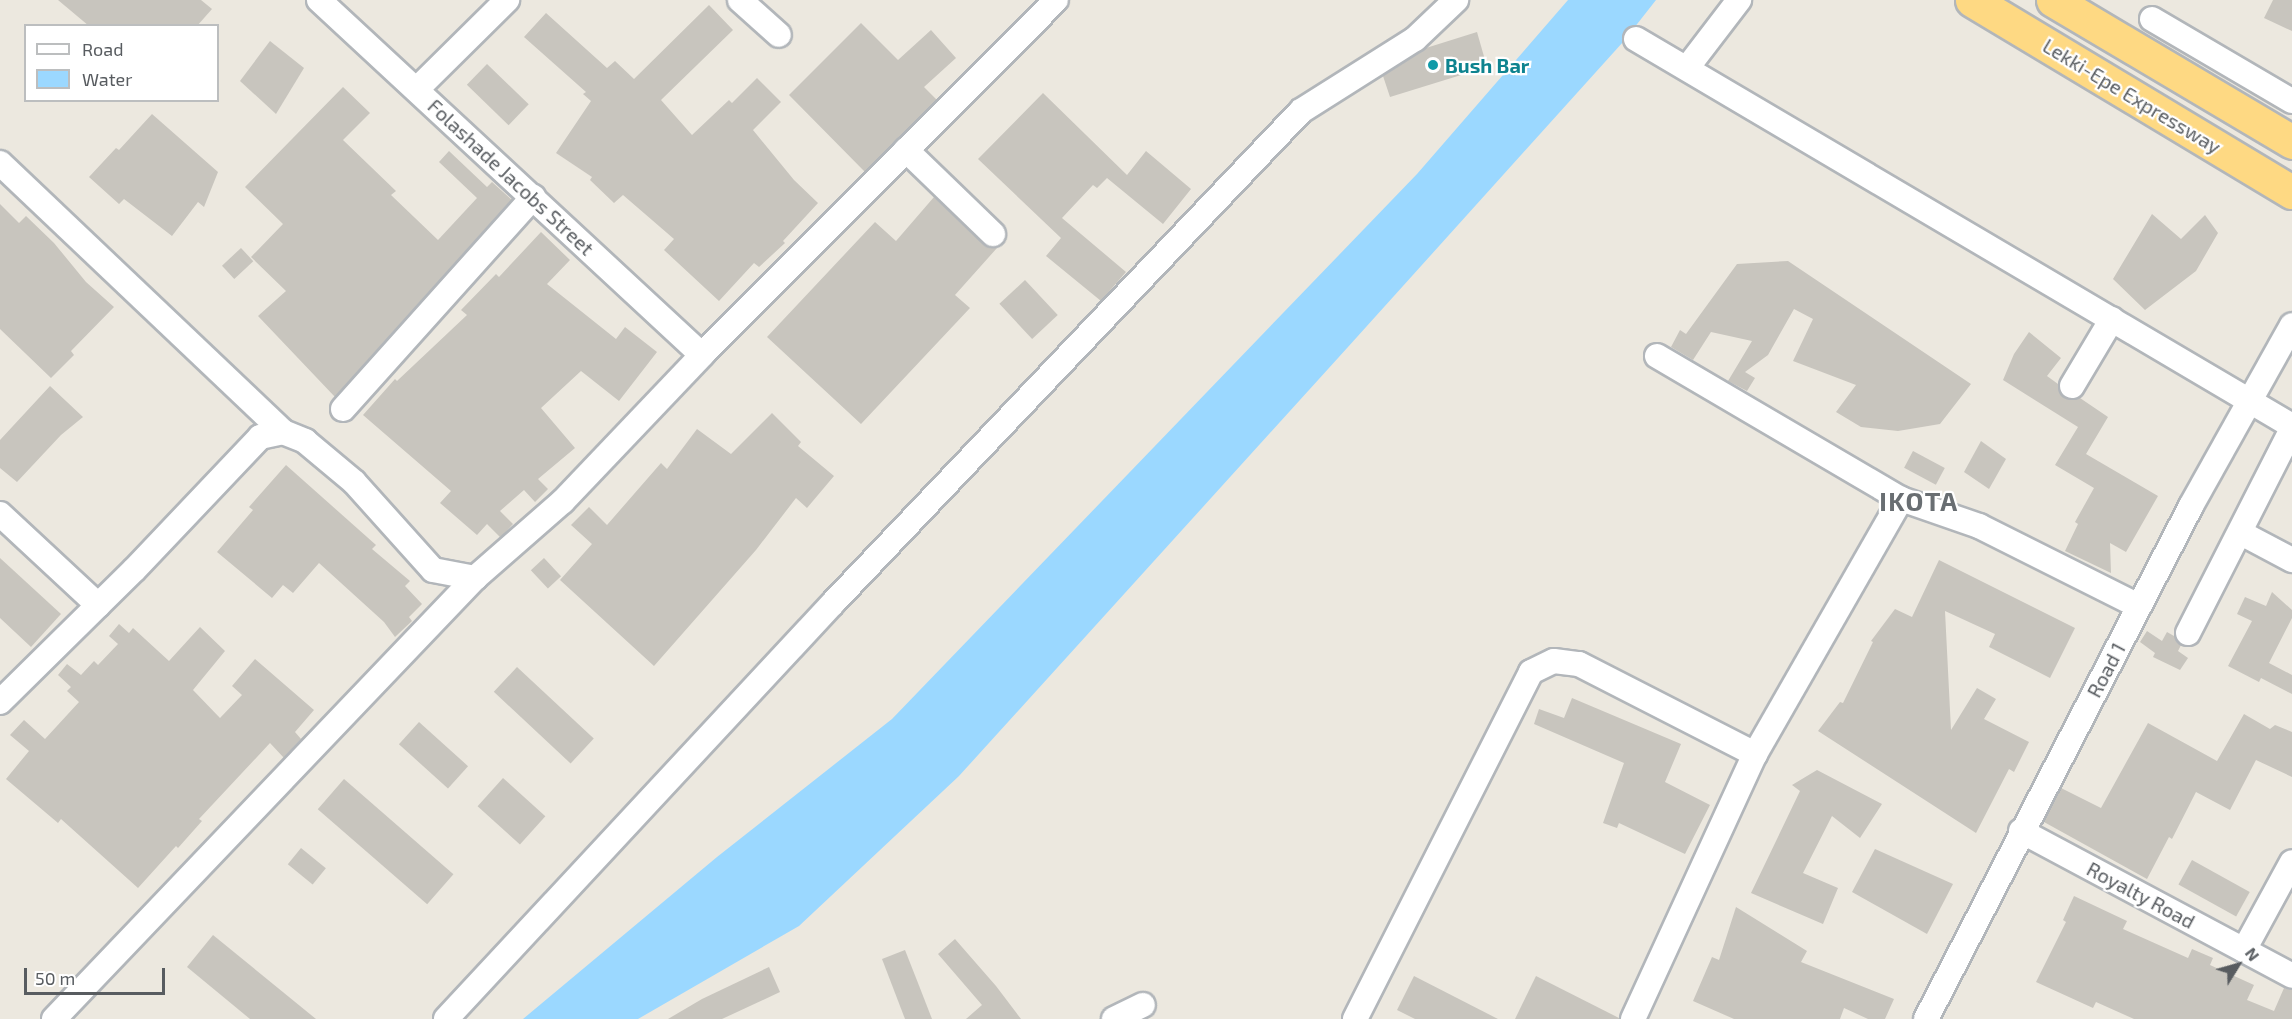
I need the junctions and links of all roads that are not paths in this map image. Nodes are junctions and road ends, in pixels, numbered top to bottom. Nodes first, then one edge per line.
1 (319, 0) edge
2 (507, 0) edge
3 (741, 0) edge
4 (1056, 0) edge
5 (1456, 0) edge
6 (1739, 0) edge
7 (1972, 0) edge
8 (2053, 0) edge
9 (2158, 10) edge
10 (779, 35) dead end
11 (1636, 39) dead end
12 (2136, 49) junction
13 (1687, 68) junction
14 (417, 88) junction
15 (2292, 101) edge
16 (2292, 142) edge
17 (906, 150) junction
18 (0, 163) edge
19 (2292, 192) edge
20 (533, 197) junction
21 (993, 234) dead end
22 (2112, 319) junction
23 (2292, 325) edge
24 (702, 355) junction
25 (1657, 356) dead end
26 (2072, 386) dead end
27 (2250, 401) junction
28 (343, 409) dead end
29 (2292, 427) edge
30 (283, 432) junction
31 (1901, 499) junction
32 (0, 513) edge
33 (2241, 533) junction
34 (2292, 560) edge
35 (475, 578) junction
36 (98, 605) junction
37 (2139, 606) junction
38 (2188, 633) dead end
39 (0, 702) edge
40 (1755, 754) junction
41 (2021, 831) junction
42 (2292, 862) edge
43 (2244, 950) junction
44 (2292, 976) edge
45 (1143, 1005) dead end
46 (54, 1019) edge
47 (446, 1019) edge
48 (1114, 1019) edge
49 (1355, 1019) edge
50 (1633, 1019) edge
51 (1926, 1019) edge

1 - 14 street, Folashade Jacobs Street
2 - 14 street
3 - 10 street
4 - 17 street
5 - 47 street
6 - 13 street
7 - 19 highway, Lekki-Epe Expressway
8 - 12 highway
9 - 12 street
9 - 15 street
11 - 13 street
12 - 16 highway
13 - 22 street
14 - 20 street, Folashade Jacobs Street
17 - 21 street
17 - 24 street
18 - 30 street
20 - 24 street, Folashade Jacobs Street
20 - 28 street
22 - 26 street
22 - 27 street
23 - 27 street, Road 1
24 - 35 street
25 - 31 street
27 - 29 street
27 - 37 street, Road 1
29 - 33 street
30 - 35 street
30 - 36 street
31 - 37 street
31 - 40 street
32 - 36 street
33 - 34 street
33 - 38 street
35 - 46 street
36 - 39 street
37 - 41 street, Road 1
40 - 49 street
40 - 50 street
41 - 43 street, Royalty Road
41 - 51 street, Road 1
42 - 43 street
43 - 44 street, Royalty Road
45 - 48 street

